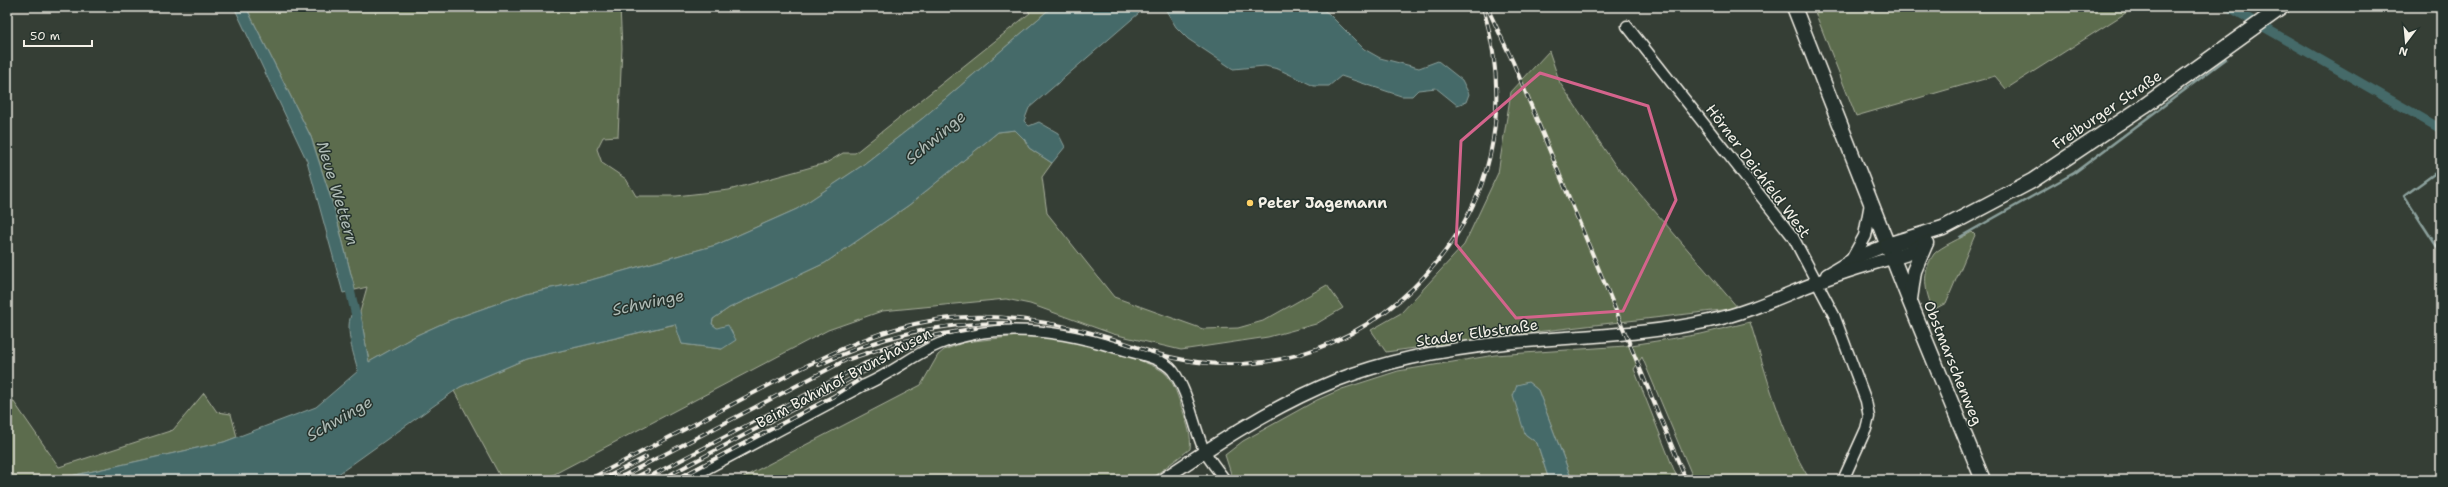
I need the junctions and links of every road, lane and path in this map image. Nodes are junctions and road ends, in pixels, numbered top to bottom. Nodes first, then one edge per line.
1 (1794, 7) edge
2 (2278, 10) edge
3 (1627, 26) dead end
4 (1871, 204) junction
5 (1943, 228) junction
6 (1925, 245) junction
7 (1890, 251) junction
8 (1852, 259) junction
9 (1818, 282) junction
10 (1910, 302) junction
11 (1205, 451) junction
12 (685, 480) edge
13 (1162, 480) edge
14 (1224, 480) edge
15 (1843, 480) edge
16 (1983, 480) edge

1 - 4 main road, Obstmarschenweg
2 - 5 main road, Freiburger Straße
3 - 9 street, Hörner Deichfeld West
4 - 7 main road, Obstmarschenweg
4 - 8 street
5 - 6 main road, Freiburger Straße
5 - 7 main road, Freiburger Straße
6 - 7 main road, Freiburger Straße
6 - 10 main road
7 - 8 street, Stader Elbstraße
7 - 9 street, Stader Elbstraße
7 - 10 main road, Obstmarschenweg
8 - 9 street, Stader Elbstraße
9 - 11 street, Stader Elbstraße
9 - 15 street, Hörner Deichfeld West
10 - 16 main road, Obstmarschenweg
11 - 12 street, Beim Bahnhof Brunshausen
11 - 13 street, Stader Elbstraße
11 - 14 street, Beim Bahnhof Brunshausen

